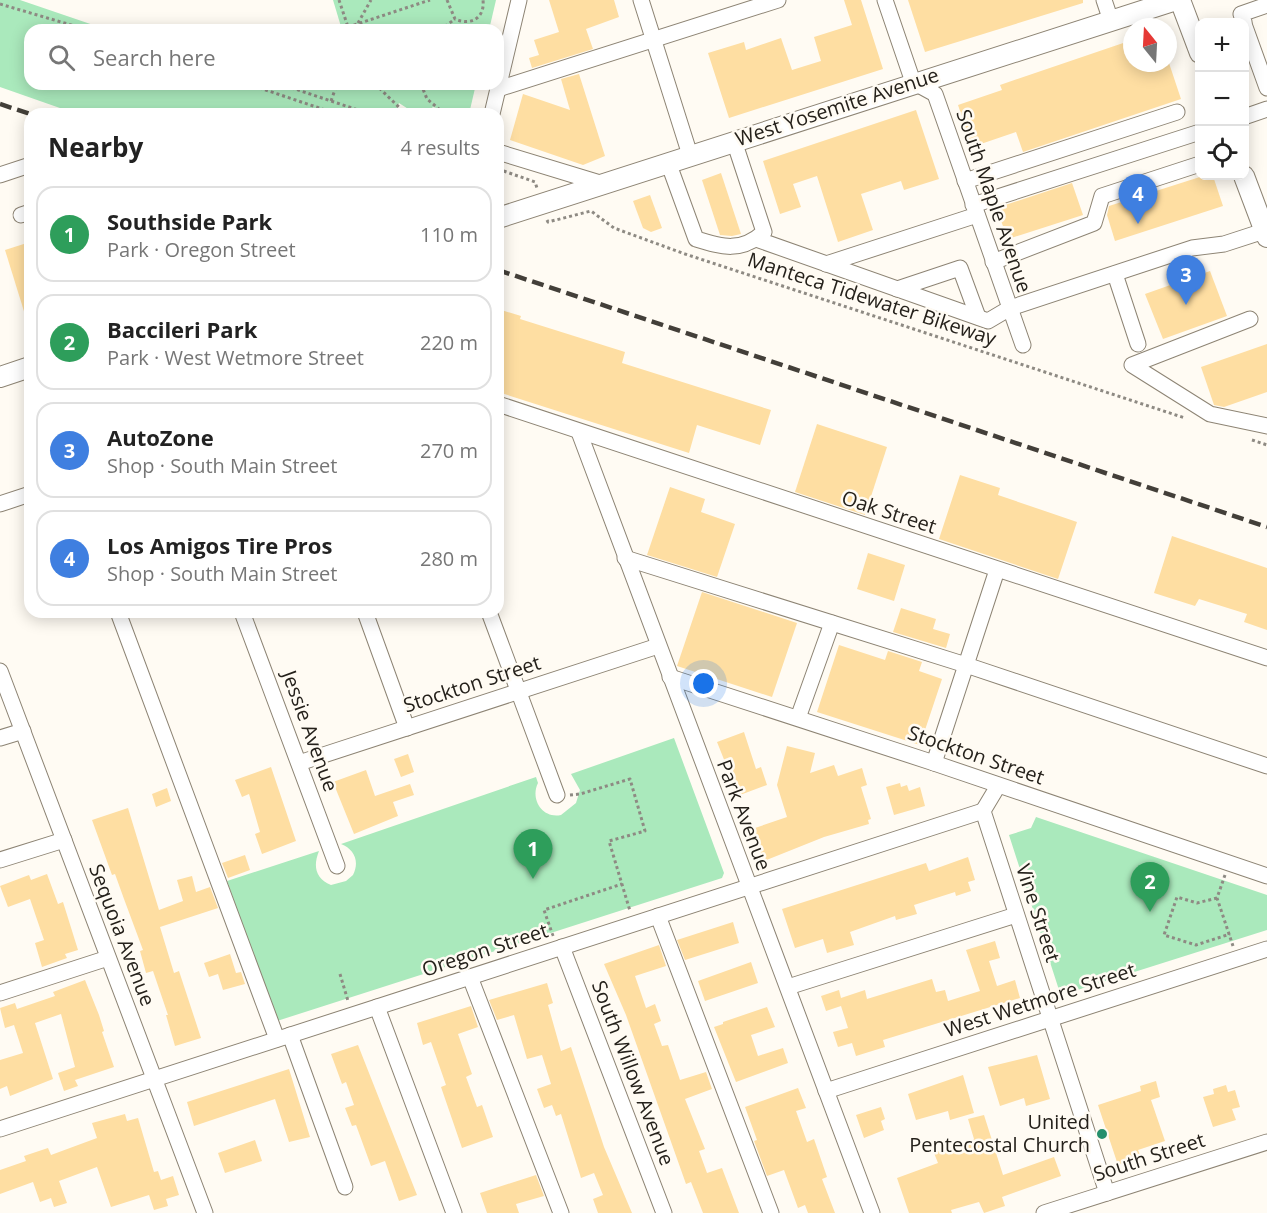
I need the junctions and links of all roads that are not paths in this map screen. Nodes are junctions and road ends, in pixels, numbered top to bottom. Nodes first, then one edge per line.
1 (519, 0) edge
2 (641, 0) edge
3 (885, 0) edge
4 (1104, 0) edge
5 (1178, 0) edge
6 (770, 1) edge
7 (1267, 5) edge
8 (1242, 18) edge
9 (1112, 21) junction
10 (1249, 37) edge
11 (653, 39) junction
12 (1195, 41) edge
13 (504, 64) edge
14 (913, 82) junction
15 (504, 87) edge
16 (1267, 88) edge
17 (498, 90) edge
18 (493, 108) edge
19 (1267, 110) edge
20 (1177, 112) dead end
21 (1249, 116) edge
22 (1195, 134) edge
23 (734, 141) junction
24 (504, 154) edge
25 (690, 155) junction
26 (668, 162) junction
27 (1195, 166) edge
28 (24, 167) edge
29 (0, 175) edge
30 (1246, 180) edge
31 (965, 181) junction
32 (603, 184) junction
33 (975, 210) junction
34 (504, 216) edge
35 (1266, 233) edge
36 (756, 239) junction
37 (993, 262) junction
38 (826, 264) junction
39 (1115, 274) junction
40 (897, 289) junction
41 (1010, 308) junction
42 (978, 317) junction
43 (1250, 319) dead end
44 (1138, 344) dead end
45 (1023, 345) dead end
46 (24, 369) edge
47 (0, 377) edge
48 (504, 406) edge
49 (1267, 426) edge
50 (579, 432) junction
51 (24, 496) edge
52 (0, 504) edge
53 (626, 558) junction
54 (997, 570) junction
55 (120, 618) edge
56 (244, 618) edge
57 (367, 618) edge
58 (491, 618) edge
59 (832, 623) junction
60 (658, 646) junction
61 (1267, 658) edge
62 (966, 665) junction
63 (0, 671) edge
64 (670, 677) junction
65 (519, 690) junction
66 (798, 718) junction
67 (407, 728) junction
68 (23, 731) junction
69 (0, 738) edge
70 (299, 763) junction
71 (934, 763) junction
72 (1267, 766) edge
73 (998, 786) junction
74 (557, 795) road end
75 (982, 812) junction
76 (64, 840) junction
77 (0, 860) edge
78 (337, 866) dead end
79 (1267, 876) edge
80 (748, 887) junction
81 (1016, 915) junction
82 (658, 916) junction
83 (562, 947) junction
84 (1267, 950) edge
85 (108, 958) junction
86 (470, 977) junction
87 (788, 987) junction
88 (0, 993) edge
89 (376, 1007) junction
90 (1050, 1019) junction
91 (284, 1037) junction
92 (154, 1079) junction
93 (826, 1091) junction
94 (0, 1129) edge
95 (1267, 1142) edge
96 (345, 1187) dead end
97 (1107, 1193) junction
98 (205, 1213) edge
99 (454, 1213) edge
100 (561, 1213) edge
101 (664, 1213) edge
102 (771, 1213) edge
103 (872, 1213) edge
104 (1044, 1213) edge

1 - 13 street
2 - 11 street
3 - 14 street
4 - 9 street
5 - 9 main road, West Yosemite Avenue
5 - 12 main road
6 - 11 street
7 - 8 street
9 - 14 main road, West Yosemite Avenue
10 - 16 street
11 - 15 street
11 - 25 street
14 - 23 main road, West Yosemite Avenue
14 - 31 street, South Maple Avenue
17 - 18 street
19 - 21 street
20 - 31 street
22 - 33 street
23 - 25 main road, West Yosemite Avenue
23 - 36 street
24 - 32 street
25 - 26 main road, West Yosemite Avenue
26 - 32 main road, West Yosemite Avenue
26 - 36 street
27 - 37 street
28 - 29 street
30 - 35 main road
31 - 33 street, South Maple Avenue
32 - 34 main road, West Yosemite Avenue
33 - 37 street, South Maple Avenue
33 - 38 street
35 - 39 street
36 - 38 street
37 - 41 street, South Maple Avenue
38 - 40 street
39 - 41 street
39 - 44 street
40 - 42 street
40 - 42 street
41 - 42 street
41 - 45 street, South Maple Avenue
43 - 49 street
46 - 47 main road
48 - 50 street, Oak Street
50 - 53 street, Park Avenue
50 - 54 street, Oak Street
51 - 52 street
53 - 59 street
53 - 60 street, Park Avenue
54 - 61 street, Oak Street
54 - 62 street
55 - 91 street
56 - 70 street, Jessie Avenue
57 - 67 street
58 - 65 street
59 - 62 street
59 - 66 street
60 - 64 street, Park Avenue
60 - 65 street, Stockton Street
62 - 71 street
62 - 72 street
63 - 68 street, Sequoia Avenue
64 - 66 street, Stockton Street
64 - 80 street, Park Avenue
65 - 67 street, Stockton Street
65 - 74 street
66 - 71 street, Stockton Street
67 - 70 street, Stockton Street
68 - 69 street
68 - 76 street, Sequoia Avenue
70 - 78 street, Jessie Avenue
71 - 73 street, Stockton Street
73 - 75 street
73 - 79 street, Stockton Street
75 - 80 street, Oregon Street
75 - 81 street, Vine Street
76 - 77 street
76 - 85 street, Sequoia Avenue
80 - 82 street, Oregon Street
80 - 87 street, Park Avenue
81 - 87 street
81 - 90 street, Vine Street
82 - 83 street, Oregon Street
82 - 102 street
83 - 86 street, Oregon Street
83 - 101 street, South Willow Avenue
84 - 90 street, West Wetmore Street
85 - 88 street
85 - 92 street, Sequoia Avenue
86 - 89 street, Oregon Street
86 - 100 street
87 - 93 street, Park Avenue
89 - 91 street, Oregon Street
89 - 99 street
90 - 93 street, West Wetmore Street
90 - 97 street, Vine Street
91 - 92 street, Oregon Street
91 - 96 street
92 - 94 street, Oregon Street
92 - 98 street, Sequoia Avenue
93 - 103 street, Park Avenue
95 - 97 street, South Street
97 - 104 street, South Street

